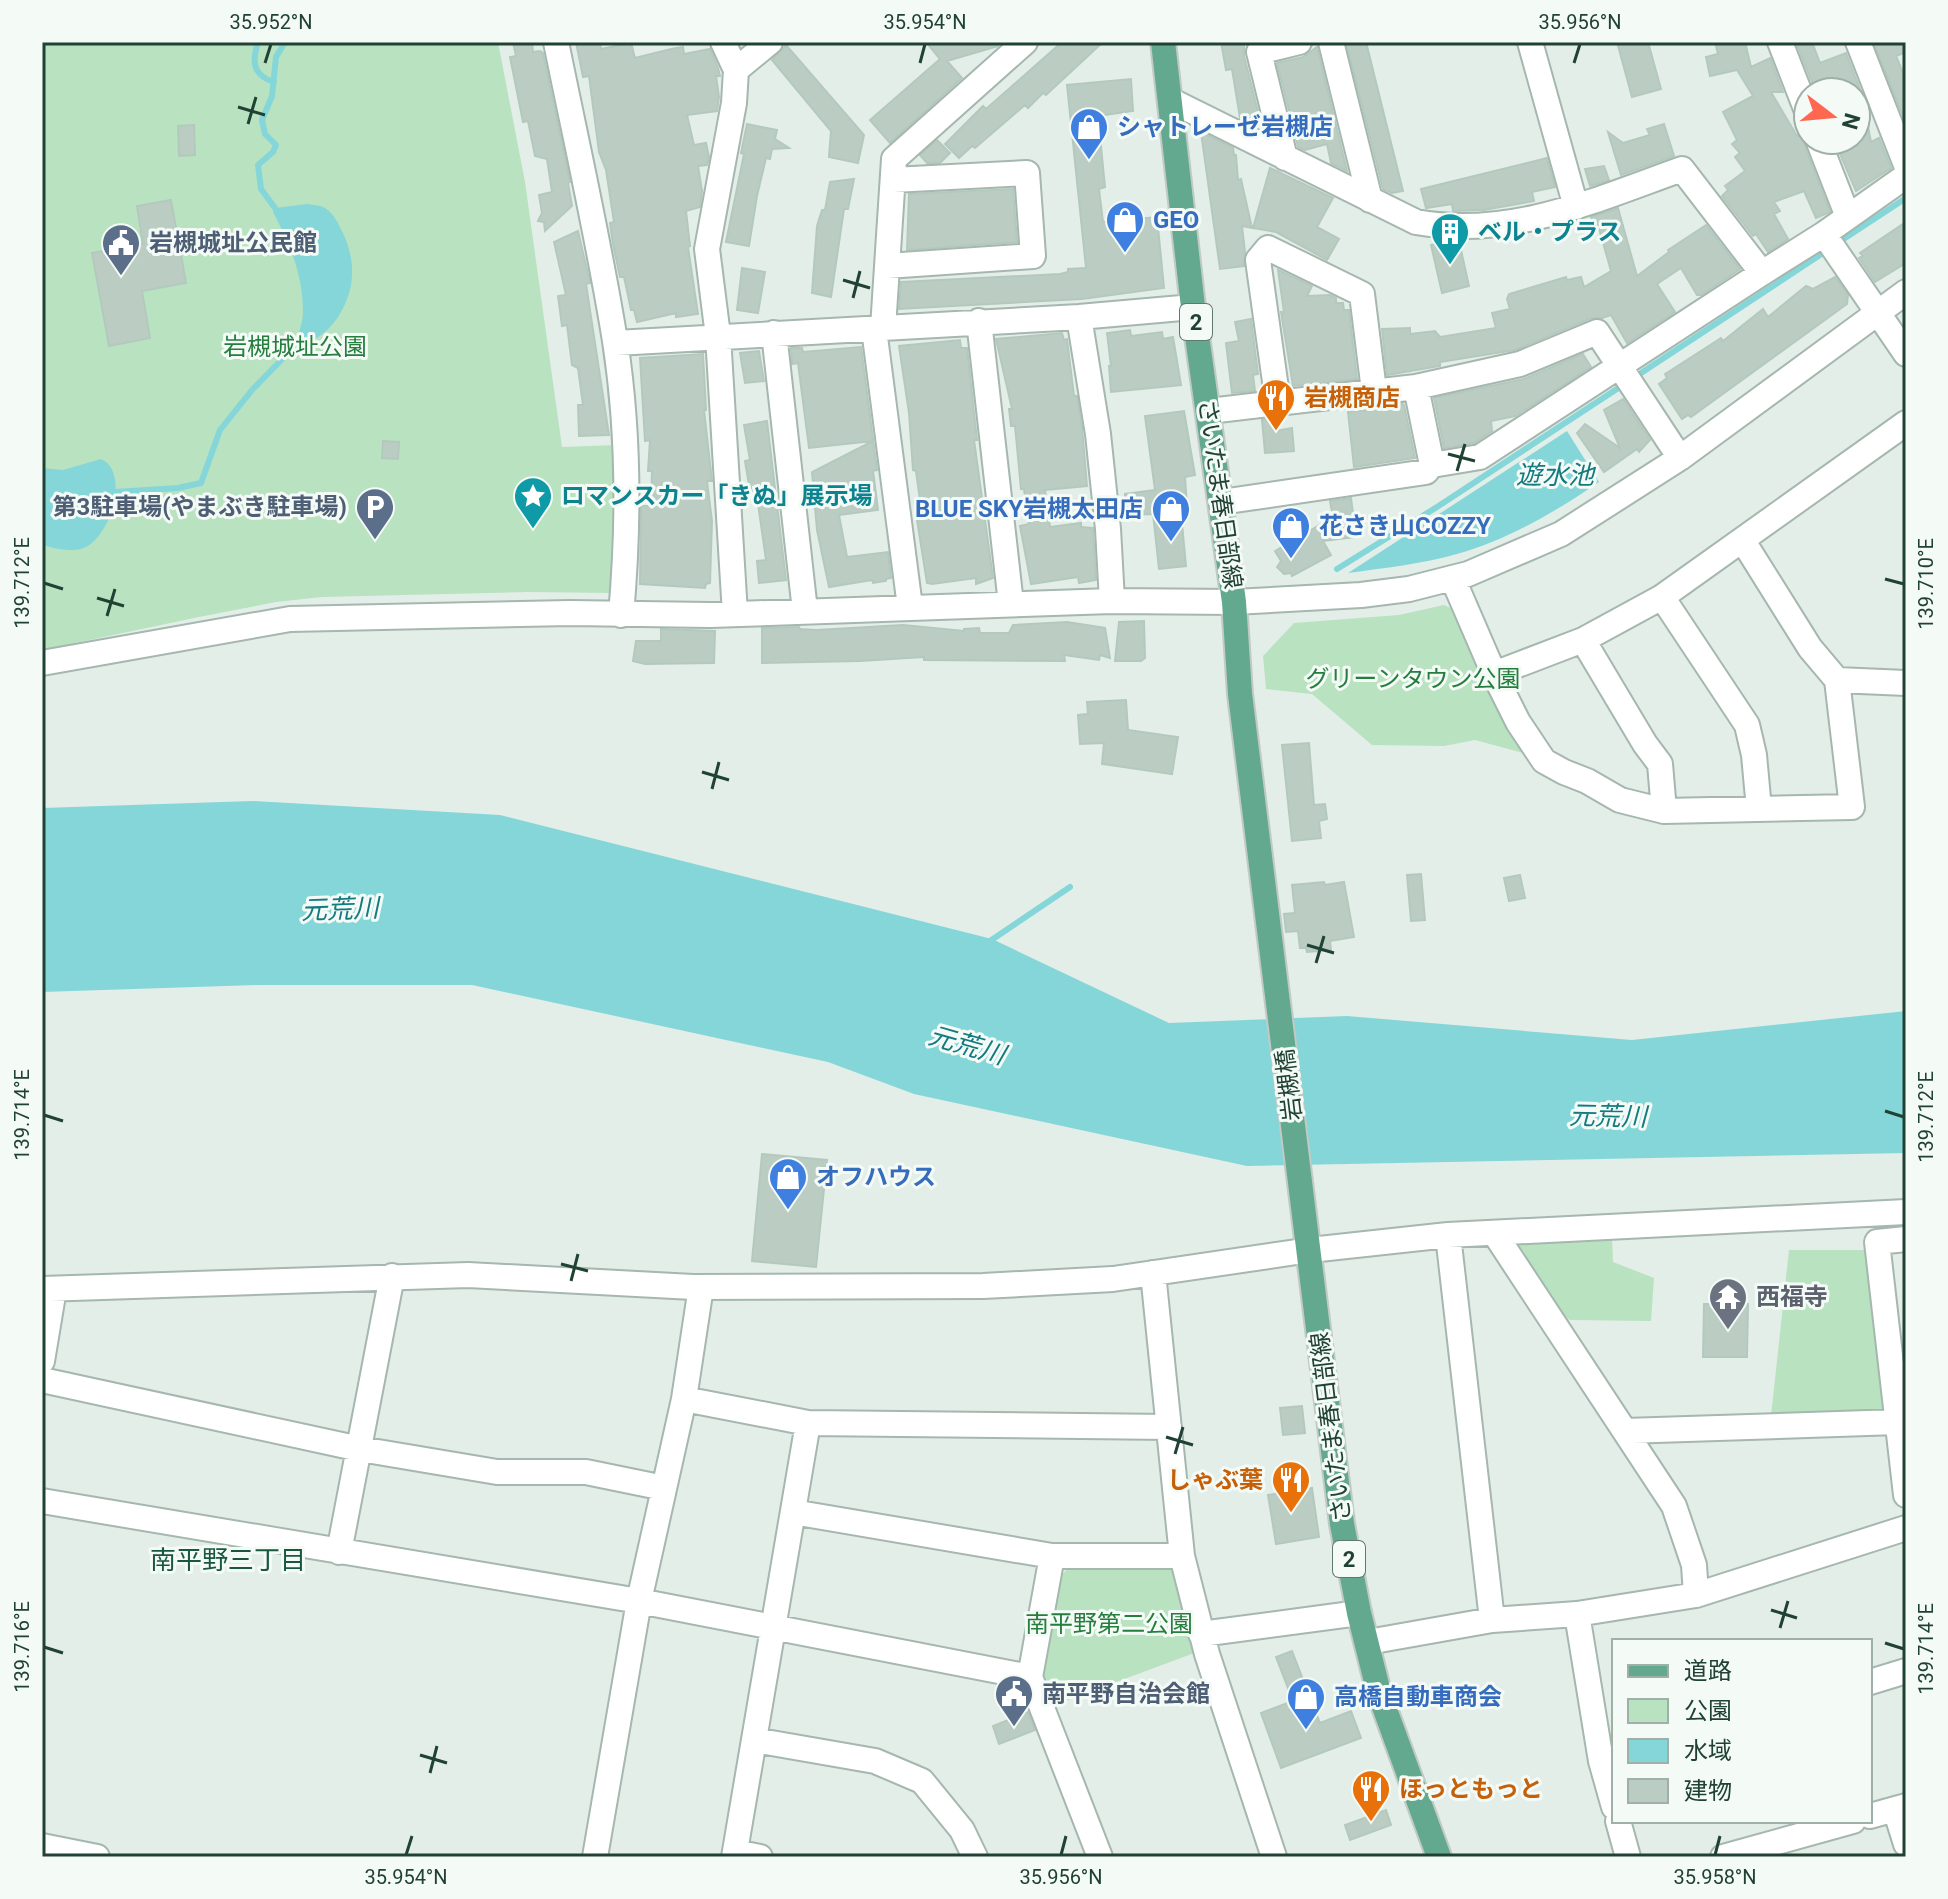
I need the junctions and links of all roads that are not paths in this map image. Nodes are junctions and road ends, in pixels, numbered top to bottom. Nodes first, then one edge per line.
1 (556, 42) edge
2 (723, 42) edge
3 (770, 42) edge
4 (1025, 42) edge
5 (1163, 42) edge
6 (1299, 42) edge
7 (1331, 42) edge
8 (1530, 42) edge
9 (1780, 42) edge
10 (1858, 42) edge
11 (736, 70) junction
12 (1793, 76) edge
13 (1170, 100) junction
14 (1824, 156) edge
15 (1285, 158) junction
16 (1906, 165) edge
17 (1906, 176) edge
18 (893, 180) junction
19 (1370, 200) junction
20 (1576, 207) junction
21 (1848, 217) junction
22 (1830, 243) dead end
23 (887, 266) junction
24 (1762, 273) junction
25 (1906, 292) edge
26 (1193, 307) junction
27 (1877, 313) junction
28 (1079, 317) junction
29 (979, 321) junction
30 (879, 328) junction
31 (774, 333) junction
32 (718, 336) junction
33 (616, 343) junction
34 (1906, 354) edge
35 (1627, 376) junction
36 (1416, 387) junction
37 (1374, 391) junction
38 (1278, 403) junction
39 (1209, 411) junction
40 (1906, 423) edge
41 (1680, 458) junction
42 (1432, 465) junction
43 (1221, 502) junction
44 (1743, 541) junction
45 (1453, 579) junction
46 (1662, 597) junction
47 (1112, 601) junction
48 (1234, 602) junction
49 (1011, 604) junction
50 (910, 607) junction
51 (805, 611) junction
52 (735, 614) junction
53 (621, 615) junction
54 (1583, 640) junction
55 (42, 663) edge
56 (1494, 674) junction
57 (1837, 680) junction
58 (1906, 683) edge
59 (1759, 809) junction
60 (1664, 811) junction
61 (1272, 946) joint
62 (1906, 1212) edge
63 (1305, 1223) joint
64 (1495, 1234) junction
65 (1448, 1235) junction
66 (1906, 1239) edge
67 (1310, 1250) junction
68 (1153, 1273) junction
69 (392, 1276) junction
70 (701, 1287) junction
71 (48, 1289) edge
72 (42, 1361) edge
73 (42, 1380) edge
74 (684, 1399) junction
75 (1898, 1422) junction
76 (808, 1423) junction
77 (1169, 1427) junction
78 (1625, 1431) junction
79 (360, 1449) junction
80 (664, 1488) junction
81 (1906, 1495) edge
82 (42, 1501) edge
83 (793, 1512) junction
84 (1906, 1528) edge
85 (339, 1552) junction
86 (1052, 1556) junction
87 (1182, 1556) junction
88 (1696, 1595) junction
89 (639, 1601) junction
90 (1359, 1613) junction
91 (1577, 1614) junction
92 (1492, 1620) junction
93 (773, 1626) junction
94 (1201, 1634) junction
95 (1368, 1642) junction
96 (1906, 1671) edge
97 (1030, 1677) junction
98 (1872, 1681) edge
99 (754, 1740) junction
100 (1607, 1759) edge
101 (1612, 1793) edge
102 (1901, 1808) edge
103 (1872, 1815) edge
104 (1619, 1823) edge
105 (1846, 1823) edge
106 (1906, 1844) edge
107 (42, 1846) edge
108 (735, 1854) edge
109 (97, 1857) edge
110 (595, 1857) edge
111 (760, 1857) edge
112 (975, 1857) edge
113 (1100, 1857) edge
114 (1274, 1857) edge
115 (1439, 1857) edge
116 (1628, 1857) edge
117 (1723, 1857) edge

1 - 33 street
2 - 11 street
3 - 11 street
4 - 18 street
5 - 13 main road, さいたま春日部線 / 2
6 - 15 street
7 - 19 street
8 - 20 street
9 - 12 street
10 - 16 street
11 - 32 street
13 - 15 street
13 - 26 main road, さいたま春日部線 / 2
14 - 21 street
15 - 19 street
17 - 21 street
18 - 23 street
18 - 23 street
19 - 20 street
20 - 24 street
21 - 24 street
22 - 27 street
23 - 30 street
24 - 35 street
25 - 27 street
26 - 28 street
26 - 39 main road, さいたま春日部線 / 2
27 - 34 street
27 - 41 street
28 - 29 street
28 - 47 street
29 - 30 street
29 - 49 street
30 - 31 street
30 - 50 street
31 - 32 street
31 - 51 street
32 - 33 street
32 - 52 street
33 - 53 street
35 - 36 street
35 - 41 street
35 - 42 street
36 - 37 street
36 - 42 street
37 - 38 street
37 - 38 street
38 - 39 street
39 - 43 main road, さいたま春日部線 / 2
40 - 44 street
41 - 45 street
42 - 43 street
43 - 48 main road, さいたま春日部線 / 2
44 - 46 street
44 - 57 street
45 - 48 street
45 - 56 street
46 - 54 street
46 - 59 street
47 - 48 street
47 - 49 street
48 - 61 main road, さいたま春日部線 / 2
49 - 50 street
50 - 51 street
51 - 52 street
52 - 53 street
53 - 55 street
54 - 56 street
54 - 60 street
56 - 60 street
57 - 58 street
57 - 59 street
59 - 60 street
61 - 63 main road, 岩槻橋 / 2
62 - 64 street
63 - 67 main road, さいたま春日部線 / 2
64 - 65 street
64 - 78 street
65 - 67 street
65 - 92 street
66 - 75 street
67 - 68 street
67 - 90 main road, さいたま春日部線 / 2
68 - 70 street
68 - 77 street
69 - 70 street
69 - 71 street
69 - 79 street
70 - 74 street
71 - 72 street
73 - 79 street
74 - 76 street
74 - 80 street
75 - 78 street
75 - 81 street
76 - 77 street
76 - 83 street
77 - 87 street
78 - 88 street
79 - 80 street
79 - 85 street
80 - 89 street
82 - 85 street
83 - 86 street
83 - 93 street
84 - 88 street
85 - 89 street
86 - 87 street
86 - 97 street
87 - 94 street
88 - 91 street
89 - 93 street
89 - 110 street
90 - 94 street
90 - 95 main road, さいたま春日部線 / 2
91 - 92 street
91 - 100 street
92 - 95 street
93 - 97 street
93 - 99 street
94 - 114 street
95 - 115 main road, さいたま春日部線 / 2
96 - 98 street
97 - 113 street
99 - 108 street
99 - 112 street
100 - 101 street
102 - 103 street
102 - 106 street
104 - 116 street
105 - 117 street
107 - 109 street
108 - 111 street

